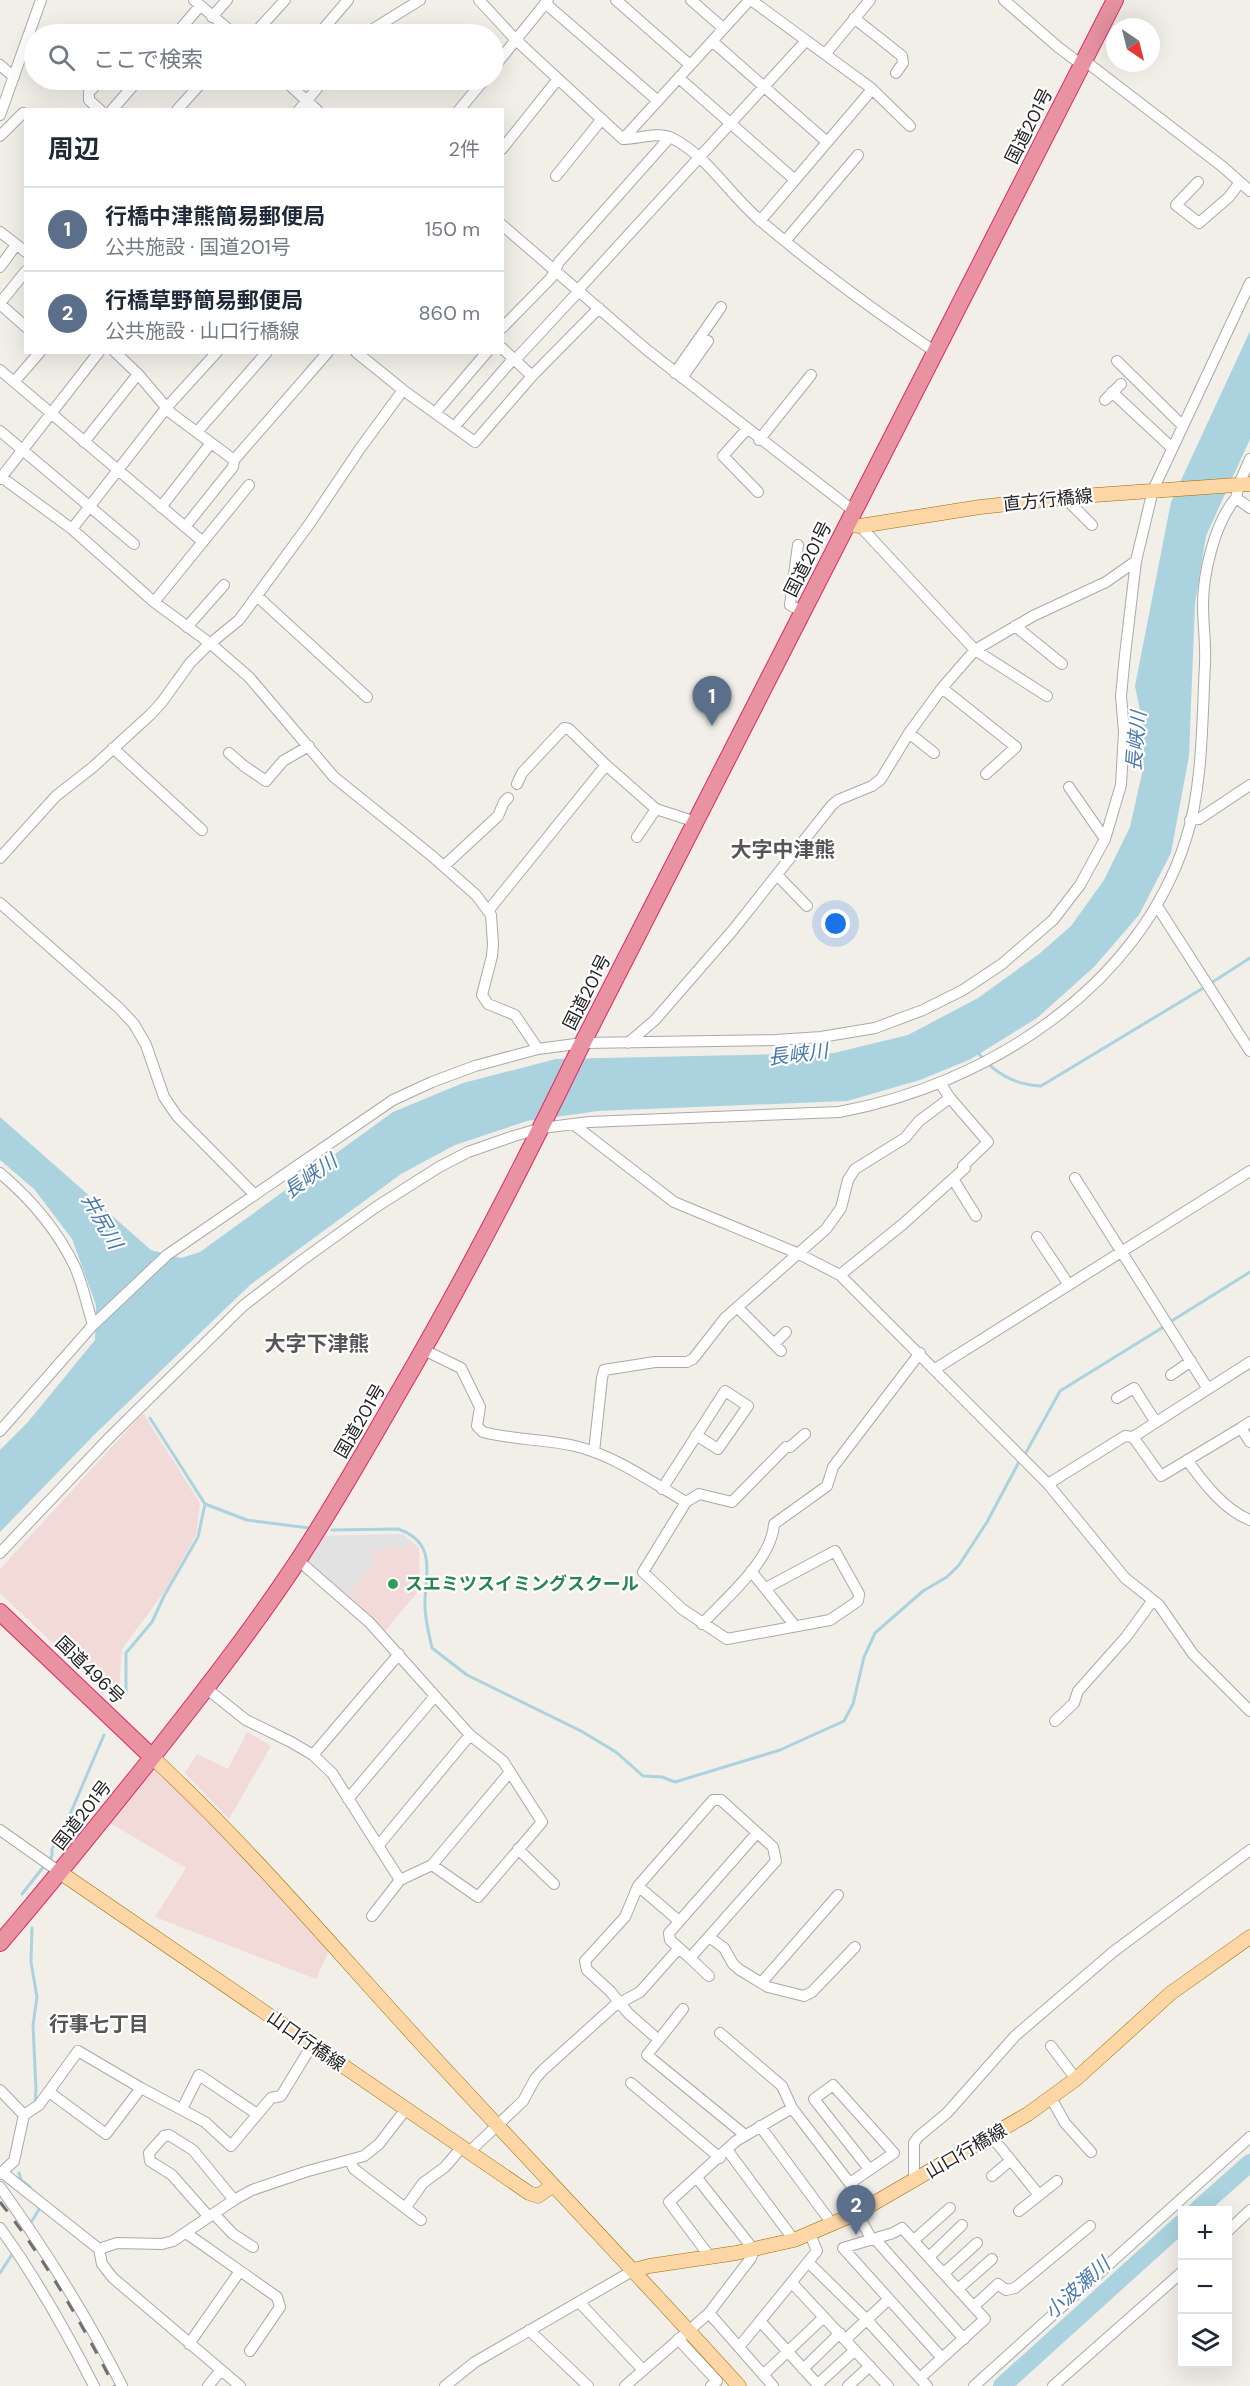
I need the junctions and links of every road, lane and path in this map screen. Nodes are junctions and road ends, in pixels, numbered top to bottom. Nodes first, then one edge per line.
1 (40, 0) edge
2 (227, 0) edge
3 (285, 0) edge
4 (348, 0) edge
5 (420, 0) edge
6 (479, 0) edge
7 (616, 0) edge
8 (691, 0) edge
9 (870, 0) edge
10 (1004, 0) edge
11 (1115, 0) edge
12 (546, 1) edge
13 (748, 2) edge
14 (197, 3) edge
15 (212, 17) junction
16 (855, 18) junction
17 (32, 24) edge
18 (183, 24) edge
19 (221, 24) edge
20 (263, 24) edge
21 (327, 24) edge
22 (381, 24) edge
23 (503, 24) edge
24 (504, 25) edge
25 (723, 28) junction
26 (516, 40) junction
27 (712, 41) junction
28 (803, 44) dead end
29 (24, 47) edge
30 (826, 53) junction
31 (504, 55) edge
32 (0, 65) edge
33 (690, 65) junction
34 (1082, 65) junction
35 (896, 73) dead end
36 (14, 77) junction
37 (679, 78) junction
38 (558, 79) junction
39 (764, 87) junction
40 (91, 90) edge
41 (129, 90) edge
42 (195, 90) edge
43 (295, 90) edge
44 (315, 90) edge
45 (476, 90) edge
46 (869, 93) dead end
47 (306, 100) junction
48 (658, 101) junction
49 (98, 108) edge
50 (114, 108) edge
51 (179, 108) edge
52 (300, 108) edge
53 (315, 108) edge
54 (461, 108) edge
55 (24, 114) edge
56 (0, 115) edge
57 (602, 119) junction
58 (731, 123) junction
59 (910, 126) dead end
60 (0, 136) edge
61 (670, 137) junction
62 (623, 139) junction
63 (827, 142) junction
64 (504, 146) edge
65 (858, 155) dead end
66 (698, 158) junction
67 (556, 176) dead end
68 (795, 180) junction
69 (1198, 182) dead end
70 (1240, 182) junction
71 (1250, 191) edge
72 (760, 221) junction
73 (504, 230) edge
74 (0, 232) edge
75 (786, 240) junction
76 (16, 245) junction
77 (24, 251) edge
78 (0, 267) edge
79 (554, 269) junction
80 (24, 274) edge
81 (1250, 283) edge
82 (579, 290) junction
83 (0, 304) edge
84 (722, 307) dead end
85 (599, 308) junction
86 (21, 323) edge
87 (504, 326) edge
88 (708, 342) dead end
89 (504, 350) edge
90 (934, 351) junction
91 (38, 354) edge
92 (97, 354) edge
93 (117, 354) edge
94 (215, 354) edge
95 (265, 354) edge
96 (326, 354) edge
97 (358, 354) edge
98 (485, 354) edge
99 (514, 359) junction
100 (1118, 361) dead end
101 (0, 370) edge
102 (138, 374) junction
103 (532, 375) junction
104 (679, 375) junction
105 (811, 375) dead end
106 (14, 382) junction
107 (403, 390) junction
108 (1112, 392) dead end
109 (167, 407) junction
110 (435, 413) junction
111 (52, 414) junction
112 (1183, 426) junction
113 (453, 427) junction
114 (747, 429) junction
115 (0, 431) edge
116 (197, 432) junction
117 (759, 440) junction
118 (84, 442) junction
119 (211, 443) junction
120 (1173, 448) junction
121 (23, 451) junction
122 (1250, 459) edge
123 (234, 460) junction
124 (117, 470) junction
125 (1, 478) edge
126 (249, 484) dead end
127 (1238, 488) edge
128 (1157, 490) junction
129 (758, 492) dead end
130 (1065, 498) junction
131 (88, 507) junction
132 (161, 507) junction
133 (1250, 508) edge
134 (854, 521) junction
135 (1092, 525) dead end
136 (185, 527) junction
137 (72, 529) junction
138 (203, 542) junction
139 (134, 544) dead end
140 (798, 545) dead end
141 (1136, 561) junction
142 (224, 585) dead end
143 (258, 597) junction
144 (154, 602) junction
145 (803, 612) junction
146 (1015, 626) junction
147 (187, 627) junction
148 (211, 644) junction
149 (975, 650) junction
150 (1062, 664) dead end
151 (942, 688) junction
152 (1047, 696) dead end
153 (367, 697) dead end
154 (909, 733) junction
155 (309, 746) junction
156 (113, 748) junction
157 (229, 753) dead end
158 (934, 753) dead end
159 (606, 765) junction
160 (986, 774) dead end
161 (517, 784) dead end
162 (1250, 785) edge
163 (1069, 787) dead end
164 (508, 798) dead end
165 (656, 810) junction
166 (1190, 820) junction
167 (696, 822) junction
168 (202, 830) dead end
169 (637, 837) dead end
170 (1105, 839) junction
171 (0, 858) edge
172 (444, 866) junction
173 (777, 875) junction
174 (0, 903) edge
175 (807, 906) dead end
176 (1157, 906) junction
177 (488, 911) junction
178 (628, 1043) junction
179 (581, 1047) junction
180 (538, 1049) junction
181 (1250, 1051) edge
182 (940, 1083) junction
183 (950, 1098) junction
184 (573, 1124) junction
185 (543, 1125) junction
186 (1250, 1171) edge
187 (0, 1173) edge
188 (1075, 1178) dead end
189 (953, 1179) junction
190 (255, 1195) junction
191 (1100, 1195) dead end
192 (1090, 1202) junction
193 (976, 1216) dead end
194 (1037, 1237) dead end
195 (1123, 1251) junction
196 (797, 1253) junction
197 (840, 1275) junction
198 (1069, 1285) junction
199 (737, 1307) junction
200 (93, 1325) junction
201 (786, 1332) dead end
202 (424, 1350) junction
203 (920, 1353) junction
204 (1191, 1361) junction
205 (1250, 1362) edge
206 (935, 1369) junction
207 (1171, 1375) dead end
208 (1208, 1389) junction
209 (1117, 1398) dead end
210 (1155, 1421) junction
211 (1245, 1425) edge
212 (0, 1431) edge
213 (805, 1434) dead end
214 (696, 1435) junction
215 (1132, 1437) junction
216 (1250, 1442) edge
217 (594, 1452) junction
218 (1187, 1460) junction
219 (1048, 1484) junction
220 (662, 1489) junction
221 (686, 1502) junction
222 (1250, 1520) edge
223 (0, 1553) edge
224 (298, 1560) junction
225 (751, 1570) junction
226 (766, 1588) junction
227 (1153, 1600) junction
228 (0, 1612) edge
229 (702, 1624) junction
230 (795, 1626) junction
231 (399, 1654) junction
232 (207, 1689) junction
233 (435, 1696) junction
234 (1250, 1711) edge
235 (1055, 1721) dead end
236 (470, 1735) junction
237 (313, 1755) junction
238 (152, 1757) junction
239 (510, 1772) junction
240 (348, 1799) junction
241 (0, 1830) edge
242 (757, 1833) junction
243 (378, 1846) junction
244 (519, 1849) junction
245 (1250, 1850) edge
246 (432, 1865) junction
247 (61, 1873) junction
248 (400, 1880) junction
249 (554, 1884) dead end
250 (638, 1886) junction
251 (838, 1895) dead end
252 (372, 1916) dead end
253 (679, 1921) junction
254 (709, 1936) junction
255 (1250, 1937) edge
256 (0, 1944) edge
257 (855, 1947) dead end
258 (678, 1948) junction
259 (690, 1958) junction
260 (709, 1976) dead end
261 (762, 1982) junction
262 (620, 2002) junction
263 (683, 2008) dead end
264 (720, 2033) dead end
265 (653, 2035) dead end
266 (312, 2045) junction
267 (1051, 2046) dead end
268 (1076, 2079) junction
269 (630, 2084) dead end
270 (141, 2088) junction
271 (0, 2090) edge
272 (49, 2092) junction
273 (1051, 2098) junction
274 (792, 2108) junction
275 (182, 2109) junction
276 (406, 2109) junction
277 (257, 2114) junction
278 (24, 2115) junction
279 (497, 2126) junction
280 (760, 2126) junction
281 (745, 2135) junction
282 (992, 2137) junction
283 (1250, 2137) edge
284 (466, 2150) junction
285 (1091, 2152) dead end
286 (724, 2154) junction
287 (1011, 2160) junction
288 (350, 2161) junction
289 (869, 2169) junction
290 (2, 2174) edge
291 (992, 2176) dead end
292 (697, 2178) junction
293 (914, 2181) junction
294 (1057, 2181) dead end
295 (850, 2183) junction
296 (552, 2186) junction
297 (0, 2187) edge
298 (1039, 2195) junction
299 (234, 2200) junction
300 (406, 2207) junction
301 (950, 2208) dead end
302 (863, 2210) junction
303 (1250, 2210) edge
304 (1019, 2211) dead end
305 (211, 2216) junction
306 (421, 2220) dead end
307 (833, 2225) junction
308 (962, 2225) dead end
309 (1090, 2226) dead end
310 (1232, 2226) edge
311 (0, 2228) edge
312 (186, 2233) junction
313 (810, 2234) junction
314 (874, 2239) junction
315 (794, 2240) junction
316 (914, 2240) junction
317 (977, 2242) dead end
318 (253, 2247) dead end
319 (99, 2249) junction
320 (754, 2250) junction
321 (929, 2257) junction
322 (710, 2258) junction
323 (992, 2259) dead end
324 (808, 2262) junction
325 (634, 2270) junction
326 (240, 2271) junction
327 (944, 2273) junction
328 (1178, 2276) edge
329 (792, 2283) junction
330 (958, 2289) junction
331 (889, 2300) junction
332 (579, 2302) junction
333 (974, 2306) junction
334 (709, 2313) junction
335 (824, 2317) junction
336 (867, 2320) junction
337 (760, 2321) junction
338 (529, 2330) junction
339 (684, 2335) junction
340 (843, 2336) junction
341 (964, 2339) junction
342 (189, 2344) junction
343 (739, 2347) junction
344 (855, 2350) junction
345 (250, 2351) dead end
346 (787, 2352) junction
347 (942, 2358) junction
348 (870, 2366) junction
349 (803, 2369) junction
350 (221, 2370) junction
351 (643, 2370) junction
352 (764, 2375) junction
353 (924, 2382) edge
354 (818, 2385) edge
355 (885, 2385) edge
356 (94, 2386) edge
357 (122, 2386) edge
358 (208, 2386) edge
359 (240, 2386) edge
360 (445, 2386) edge
361 (588, 2386) edge
362 (625, 2386) edge
363 (711, 2386) edge
364 (739, 2386) edge
365 (773, 2386) edge
366 (848, 2386) edge
367 (974, 2386) edge
368 (1053, 2386) edge

1 - 17 street
2 - 15 street
3 - 20 street
4 - 21 street
5 - 22 street
6 - 23 street
7 - 33 street
8 - 25 street
9 - 16 street
10 - 34 street
11 - 34 highway, 国道201号
12 - 26 street
12 - 48 street
13 - 25 street
13 - 30 street
14 - 15 street
14 - 18 street
15 - 19 street
16 - 30 street
16 - 35 street
24 - 26 street
25 - 27 street
26 - 31 street
26 - 38 street
27 - 33 street
27 - 39 street
28 - 39 street
29 - 36 street
30 - 59 street
32 - 36 street
33 - 37 street
34 - 70 street
34 - 90 highway, 国道201号
36 - 56 street
37 - 48 street
37 - 58 street
38 - 57 street
38 - 64 street
39 - 58 street
39 - 63 street
40 - 49 street
41 - 50 street
42 - 51 street
43 - 47 street
44 - 47 street
45 - 54 street
46 - 63 street
47 - 52 street
47 - 53 street
48 - 62 street
55 - 60 street
57 - 62 street
57 - 67 street
58 - 66 street
58 - 68 street
61 - 62 street
61 - 66 street
61 - 79 street
63 - 68 street
65 - 75 street
66 - 72 street
66 - 82 street
68 - 72 street
69 - 70 street
70 - 71 street
72 - 75 street
73 - 79 street
74 - 76 street
75 - 90 street
76 - 77 street
76 - 78 street
79 - 82 street
79 - 87 street
80 - 83 street
81 - 112 street
82 - 85 street
82 - 99 street
83 - 86 street
84 - 104 street
85 - 103 street
85 - 104 street
88 - 104 street
89 - 99 street
90 - 134 highway, 国道201号
91 - 106 street
92 - 111 street
93 - 102 street
94 - 109 street
95 - 116 street
96 - 123 street
97 - 107 street
98 - 110 street
99 - 103 street
99 - 113 street
100 - 112 street
101 - 106 street
102 - 109 street
102 - 118 street
103 - 113 street
104 - 114 street
105 - 117 street
106 - 111 street
107 - 110 street
107 - 143 street
108 - 120 street
109 - 116 street
109 - 124 street
110 - 113 street
111 - 118 street
111 - 121 street
112 - 120 street
114 - 117 street
114 - 129 street
115 - 121 street
116 - 119 street
117 - 134 street
118 - 124 street
119 - 123 street
119 - 132 street
120 - 128 street
121 - 125 street
121 - 131 street
122 - 127 street
123 - 136 street
124 - 131 street
124 - 132 street
125 - 137 street
126 - 138 street
127 - 128 main road, 直方行橋線
127 - 133 street
127 - 166 street
128 - 130 main road, 直方行橋線
128 - 141 street
130 - 134 main road, 直方行橋線
130 - 135 street
131 - 137 street
131 - 139 street
132 - 136 street
134 - 145 highway, 国道201号
134 - 149 street
136 - 138 street
137 - 144 street
138 - 144 street
140 - 145 street
141 - 146 street
141 - 170 street
142 - 147 street
143 - 148 street
143 - 153 street
144 - 147 street
145 - 167 highway, 国道201号
146 - 149 street
146 - 150 street
147 - 148 street
148 - 155 street
148 - 156 street
149 - 151 street
149 - 152 street
151 - 154 street
151 - 160 street
154 - 158 street
154 - 173 street
155 - 157 street
155 - 172 street
156 - 168 street
156 - 171 street
159 - 161 street
159 - 165 street
159 - 177 street
162 - 166 street
163 - 170 street
164 - 172 street
165 - 167 street
165 - 169 street
166 - 176 street
167 - 179 highway, 国道201号
170 - 178 street
172 - 177 street
173 - 175 street
173 - 178 street
174 - 190 street
176 - 181 street
176 - 182 street
177 - 180 street
178 - 179 street
179 - 180 street
179 - 185 highway, 国道201号
180 - 190 street
182 - 183 street
182 - 184 street
183 - 189 street
183 - 196 street
184 - 185 street
184 - 196 street
185 - 202 highway, 国道201号
185 - 223 street
186 - 195 street
187 - 200 street
188 - 192 street
189 - 193 street
189 - 197 street
190 - 200 street
191 - 192 street
192 - 195 street
194 - 198 street
195 - 198 street
195 - 204 street
196 - 197 street
196 - 199 street
197 - 203 street
198 - 206 street
199 - 201 street
199 - 217 street
200 - 212 street
202 - 217 street
202 - 224 highway, 国道201号
203 - 206 street
203 - 225 street
204 - 207 street
204 - 208 street
205 - 208 street
206 - 219 street
208 - 210 street
209 - 210 street
210 - 215 street
211 - 216 street
211 - 218 street
213 - 221 street
214 - 214 street
214 - 220 street
215 - 218 street
215 - 219 street
217 - 220 street
218 - 222 street
219 - 227 street
220 - 221 street
221 - 229 street
224 - 231 street
224 - 232 highway, 国道201号
225 - 226 street
225 - 229 street
226 - 230 street
226 - 230 street
227 - 234 street
227 - 235 street
228 - 238 highway, 国道496号
229 - 230 street
231 - 233 street
231 - 237 street
232 - 237 street
232 - 238 highway, 国道201号
233 - 236 street
233 - 240 street
236 - 239 street
236 - 243 street
237 - 240 street
238 - 247 highway, 国道201号
238 - 279 main road
239 - 244 street
239 - 246 street
240 - 243 street
241 - 247 street
242 - 250 street
242 - 253 street
242 - 254 street
243 - 248 street
244 - 246 street
244 - 249 street
245 - 293 street
246 - 248 street
247 - 256 highway, 国道201号
247 - 266 main road, 山口行橋線
248 - 252 street
250 - 253 street
250 - 262 street
251 - 261 street
253 - 258 street
254 - 259 street
254 - 261 street
255 - 268 main road, 山口行橋線
257 - 261 street
258 - 259 street
258 - 262 street
259 - 260 street
262 - 265 street
262 - 279 street
263 - 281 street
264 - 274 street
266 - 276 main road, 山口行橋線
266 - 277 street
267 - 268 street
268 - 273 main road, 山口行橋線
269 - 286 street
270 - 272 street
270 - 272 street
270 - 275 street
271 - 278 street
272 - 278 street
273 - 282 main road, 山口行橋線
273 - 285 street
274 - 280 street
274 - 295 street
275 - 277 street
275 - 277 street
276 - 284 main road, 山口行橋線
276 - 288 street
278 - 290 street
279 - 284 street
279 - 296 main road
280 - 281 street
280 - 307 street
281 - 286 street
282 - 287 street
282 - 293 main road, 山口行橋線
283 - 367 street
284 - 296 main road, 山口行橋線
284 - 300 street
286 - 292 street
286 - 315 street
287 - 291 street
287 - 298 street
288 - 299 street
288 - 300 street
289 - 289 street
289 - 295 street
290 - 319 street
292 - 320 street
292 - 322 street
293 - 302 main road, 山口行橋線
294 - 298 street
295 - 302 street
296 - 325 main road
297 - 357 street
298 - 304 street
299 - 305 street
299 - 305 street
300 - 306 street
301 - 316 street
302 - 307 main road, 山口行橋線
302 - 314 street
303 - 310 street
305 - 312 street
305 - 318 street
307 - 313 main road, 山口行橋線
308 - 321 street
309 - 333 street
311 - 356 street
312 - 319 street
312 - 326 street
313 - 315 main road, 山口行橋線
313 - 324 street
314 - 316 street
314 - 331 street
314 - 341 street
315 - 320 main road, 山口行橋線
316 - 321 street
317 - 327 street
319 - 342 street
320 - 322 main road, 山口行橋線
320 - 334 street
321 - 327 street
322 - 325 main road, 山口行橋線
323 - 330 street
324 - 329 street
324 - 336 street
325 - 332 street
325 - 339 main road
326 - 342 street
326 - 345 street
327 - 330 street
328 - 368 street
329 - 335 street
329 - 337 street
330 - 333 street
331 - 336 street
331 - 347 street
332 - 338 street
332 - 351 street
333 - 341 street
334 - 339 street
334 - 343 street
335 - 340 street
335 - 346 street
336 - 340 street
336 - 353 street
337 - 343 street
337 - 346 street
338 - 360 street
338 - 361 street
339 - 351 street
339 - 363 street
339 - 364 main road
340 - 344 street
340 - 349 street
341 - 347 street
342 - 350 street
343 - 352 street
344 - 348 street
344 - 354 street
346 - 349 street
346 - 352 street
347 - 353 street
348 - 355 street
348 - 366 street
349 - 354 street
350 - 358 street
350 - 359 street
351 - 362 street
352 - 365 street

